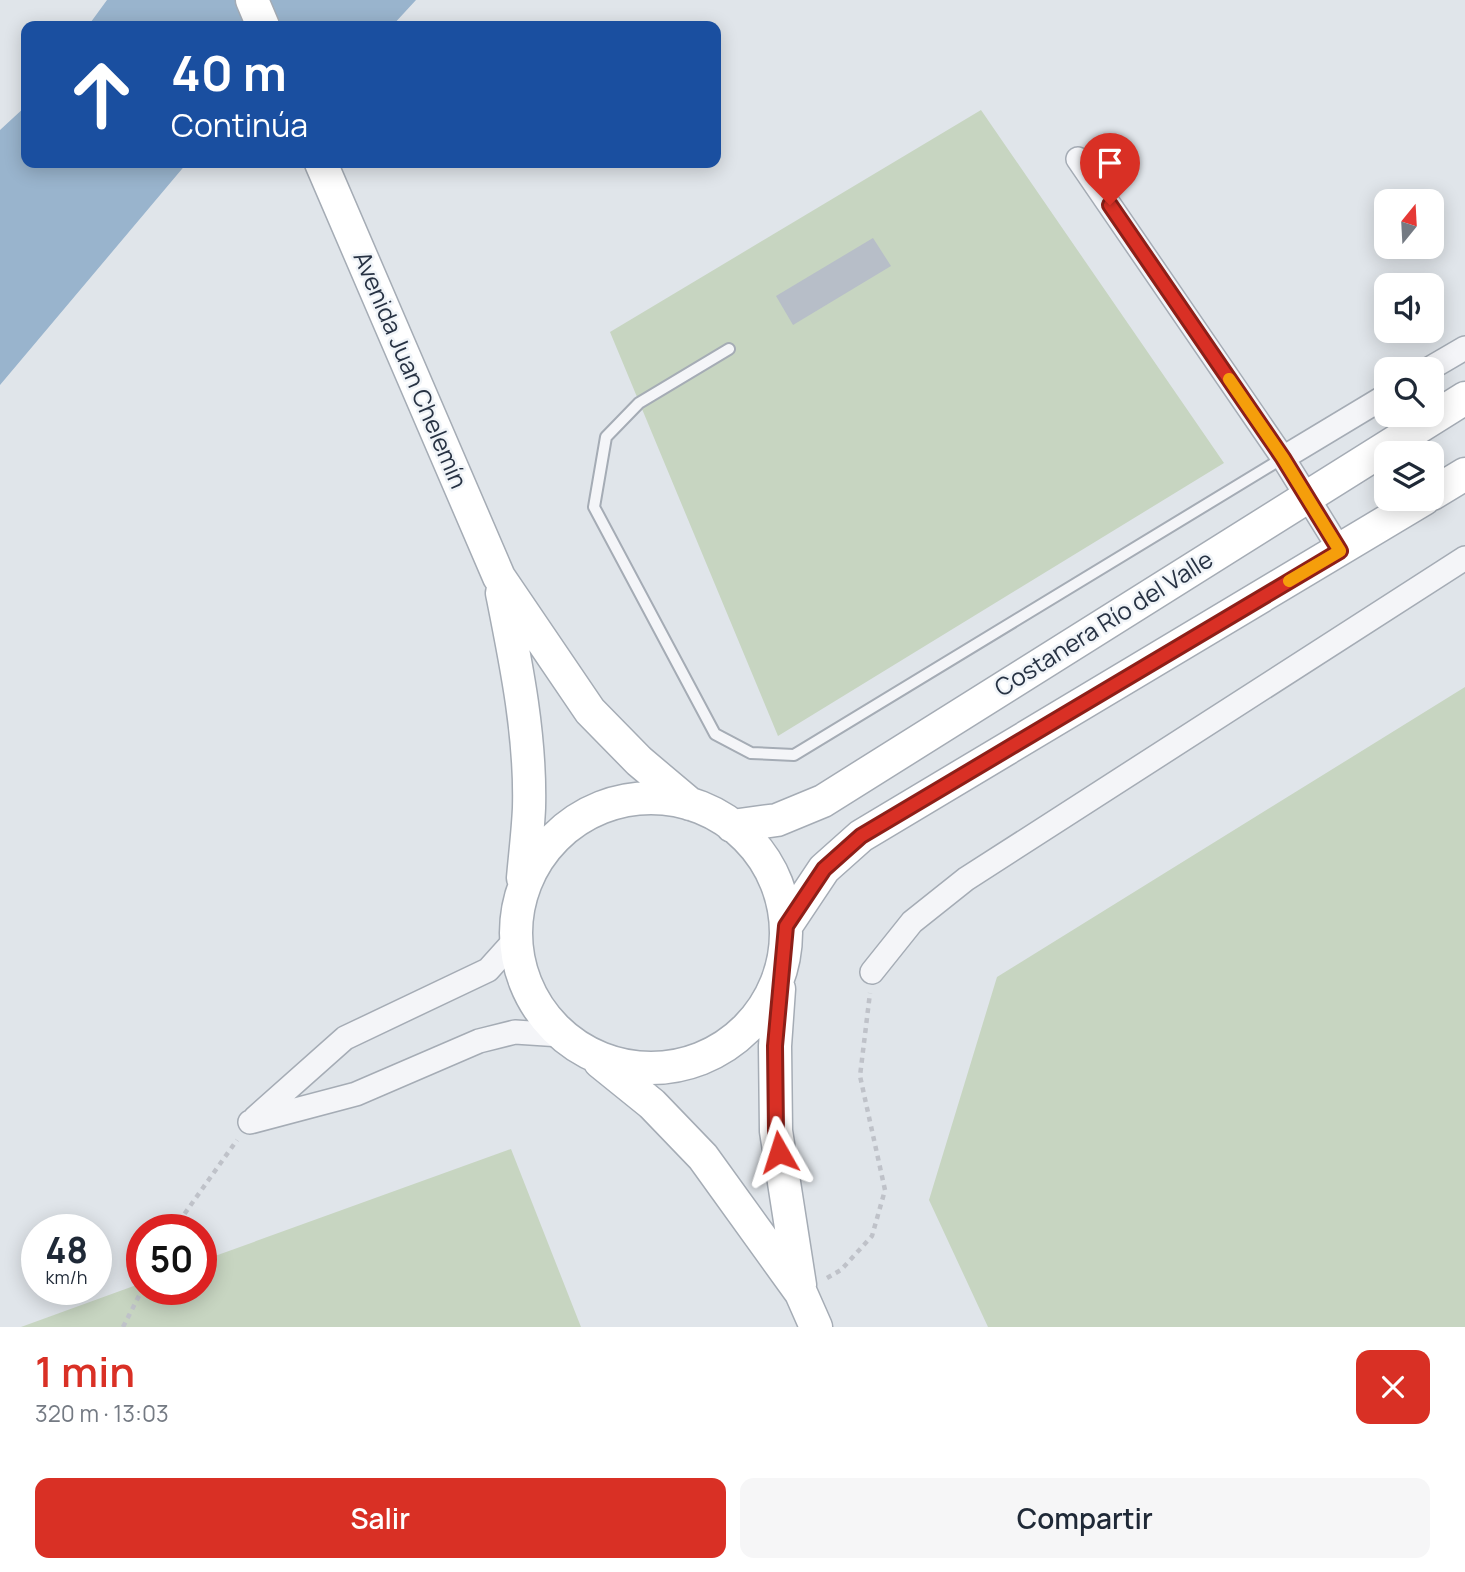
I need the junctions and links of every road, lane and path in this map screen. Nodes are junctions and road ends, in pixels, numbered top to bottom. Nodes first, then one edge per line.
1 (252, 0) edge
2 (261, 21) edge
3 (1078, 159) dead end
4 (323, 168) edge
5 (1465, 348) edge
6 (729, 349) dead end
7 (1444, 360) edge
8 (1465, 398) edge
9 (1374, 403) edge
10 (1283, 458) junction
11 (1465, 474) edge
12 (1444, 487) edge
13 (1307, 496) junction
14 (1405, 511) edge
15 (1340, 551) junction
16 (1465, 558) edge
17 (499, 577) junction
18 (690, 804) junction
19 (732, 826) junction
20 (521, 894) junction
21 (786, 926) junction
22 (515, 940) junction
23 (872, 972) joint
24 (781, 973) junction
25 (561, 1035) junction
26 (590, 1054) junction
27 (250, 1122) junction
28 (184, 1214) edge
29 (801, 1293) junction
30 (134, 1305) edge
31 (122, 1327) edge
32 (816, 1327) edge

1 - 2 main road
3 - 10 street
4 - 17 main road, Avenida Juan Chelemín
5 - 7 street
6 - 10 lane
8 - 13 main road, Costanera Río del Valle
9 - 10 street
10 - 13 street
11 - 12 main road
13 - 15 street
13 - 19 main road, Costanera Río del Valle
14 - 15 main road
15 - 21 main road
16 - 23 street
17 - 18 main road, Avenida Juan Chelemín
17 - 20 main road, Avenida Juan Chelemín
18 - 19 main road
18 - 20 main road
19 - 21 main road
20 - 22 main road, Avenida Juan Chelemín
21 - 24 main road
22 - 25 main road, Avenida Juan Chelemín
22 - 27 street
23 - 29 path
24 - 26 main road
24 - 29 main road
25 - 26 main road, Avenida Juan Chelemín
25 - 27 street
26 - 29 main road
27 - 28 path
29 - 32 main road
30 - 31 path

